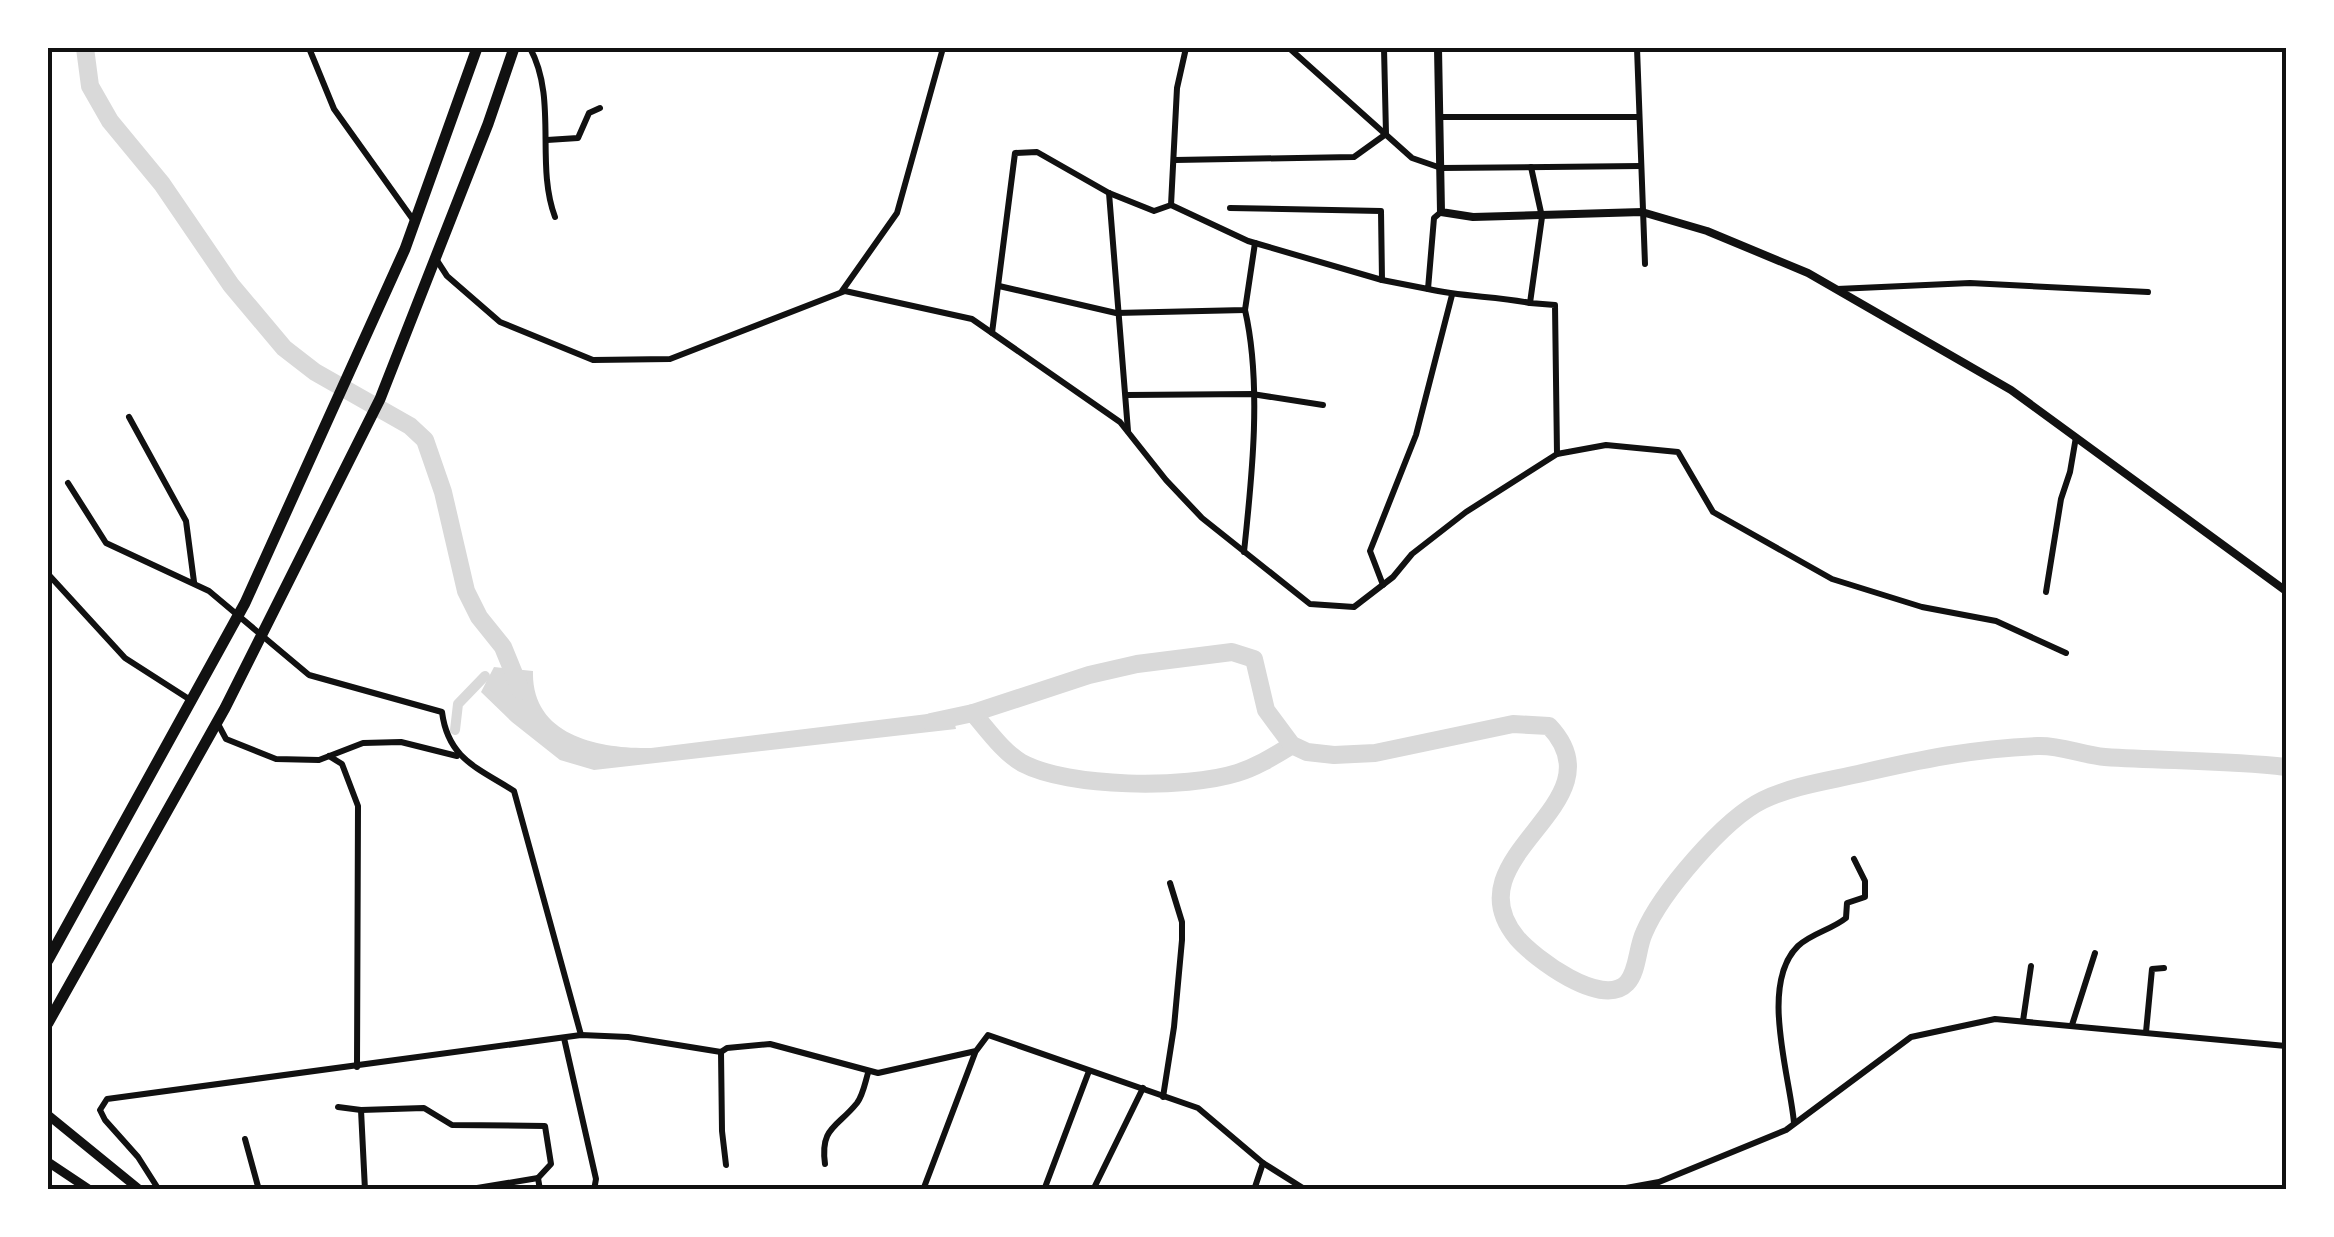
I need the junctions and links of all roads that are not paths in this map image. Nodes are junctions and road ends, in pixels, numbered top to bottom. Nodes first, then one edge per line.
1 (309, 48) edge
2 (477, 48) edge
3 (514, 48) edge
4 (530, 48) edge
5 (943, 48) edge
6 (1186, 48) edge
7 (1384, 48) edge
8 (1438, 48) edge
9 (1637, 48) edge
10 (1292, 49) edge
11 (600, 108) dead end
12 (1440, 116) junction
13 (1639, 117) junction
14 (1386, 134) junction
15 (547, 140) junction
16 (1175, 160) junction
17 (1640, 166) junction
18 (1531, 167) junction
19 (1440, 168) junction
20 (1109, 193) junction
21 (1171, 205) junction
22 (1230, 208) dead end
23 (1441, 212) junction
24 (1642, 212) junction
25 (554, 216) dead end
26 (1542, 217) junction
27 (415, 222) junction
28 (1255, 244) junction
29 (436, 258) junction
30 (1645, 264) dead end
31 (1382, 280) junction
32 (999, 286) junction
33 (1428, 289) junction
34 (1837, 289) junction
35 (841, 292) junction
36 (2148, 292) dead end
37 (1452, 295) junction
38 (1530, 303) junction
39 (1245, 310) junction
40 (1116, 313) junction
41 (992, 333) junction
42 (1252, 394) junction
43 (1127, 395) junction
44 (1322, 404) dead end
45 (129, 417) dead end
46 (1128, 431) junction
47 (2076, 437) junction
48 (1557, 454) junction
49 (68, 483) dead end
50 (1244, 553) junction
51 (48, 574) edge
52 (194, 584) junction
53 (1383, 585) junction
54 (2286, 591) edge
55 (2046, 592) dead end
56 (240, 614) junction
57 (263, 634) junction
58 (2066, 654) dead end
59 (193, 702) junction
60 (217, 722) junction
61 (329, 756) junction
62 (458, 756) junction
63 (1854, 859) dead end
64 (1170, 883) dead end
65 (2095, 953) dead end
66 (48, 960) edge
67 (2031, 966) dead end
68 (2164, 968) dead end
69 (2024, 1021) junction
70 (48, 1023) edge
71 (2072, 1025) junction
72 (2146, 1032) junction
73 (581, 1035) junction
74 (564, 1038) junction
75 (2286, 1046) edge
76 (722, 1052) junction
77 (976, 1052) junction
78 (356, 1067) junction
79 (1089, 1071) junction
80 (868, 1073) junction
81 (1143, 1088) junction
82 (1163, 1097) junction
83 (338, 1107) dead end
84 (361, 1110) junction
85 (48, 1115) edge
86 (1794, 1124) junction
87 (245, 1139) dead end
88 (48, 1162) edge
89 (1263, 1162) junction
90 (825, 1164) dead end
91 (726, 1165) dead end
92 (538, 1178) junction
93 (479, 1188) edge
94 (90, 1190) edge
95 (140, 1190) edge
96 (159, 1190) edge
97 (259, 1190) edge
98 (365, 1190) edge
99 (464, 1190) edge
100 (540, 1190) edge
101 (594, 1190) edge
102 (923, 1190) edge
103 (1044, 1190) edge
104 (1093, 1190) edge
105 (1254, 1190) edge
106 (1306, 1190) edge
107 (1615, 1190) edge

1 - 27 street
2 - 27 highway
3 - 29 highway
4 - 15 street
5 - 35 street
6 - 16 street
7 - 14 street
8 - 12 street
9 - 13 street
10 - 14 street
11 - 15 street
12 - 13 street
12 - 19 street
13 - 17 street
14 - 16 street
14 - 19 street
15 - 25 street
16 - 21 street
17 - 18 street
17 - 24 street
18 - 19 street
18 - 26 street
19 - 23 street
20 - 21 street
20 - 32 street
20 - 40 street
21 - 28 street
22 - 31 street
23 - 26 street
23 - 33 street
24 - 26 street
24 - 30 street
24 - 34 street
26 - 38 street
27 - 56 highway
28 - 31 street
28 - 39 street
29 - 35 street
29 - 57 highway
31 - 33 street
32 - 40 street
32 - 41 street
33 - 37 street
34 - 36 street
34 - 47 street
35 - 41 street
37 - 38 street
37 - 53 street
38 - 48 street
39 - 40 street
39 - 42 street
40 - 43 street
41 - 46 street
42 - 43 street
42 - 44 street
42 - 50 street
43 - 46 street
45 - 52 street
46 - 50 street
47 - 54 street
47 - 55 street
48 - 53 street
48 - 58 street
49 - 52 street
50 - 53 street
51 - 59 street
52 - 56 street
56 - 57 street
56 - 59 highway
57 - 60 highway
57 - 62 street
59 - 66 highway
60 - 61 street
60 - 70 highway
61 - 62 street
61 - 78 street
62 - 73 street
63 - 86 street
64 - 82 street
65 - 71 street
67 - 69 street
68 - 72 street
69 - 71 street
69 - 86 street
71 - 72 street
72 - 75 street
73 - 74 street
73 - 76 street
74 - 78 street
74 - 101 street
76 - 80 street
76 - 91 street
77 - 79 street
77 - 80 street
77 - 102 street
78 - 96 street
79 - 81 street
79 - 103 street
80 - 90 street
81 - 82 street
81 - 104 street
82 - 89 street
83 - 84 street
84 - 92 street
84 - 98 street
85 - 95 main road
86 - 107 street
87 - 97 street
88 - 94 main road
89 - 105 street
89 - 106 street
92 - 93 street
92 - 100 street
93 - 99 street

